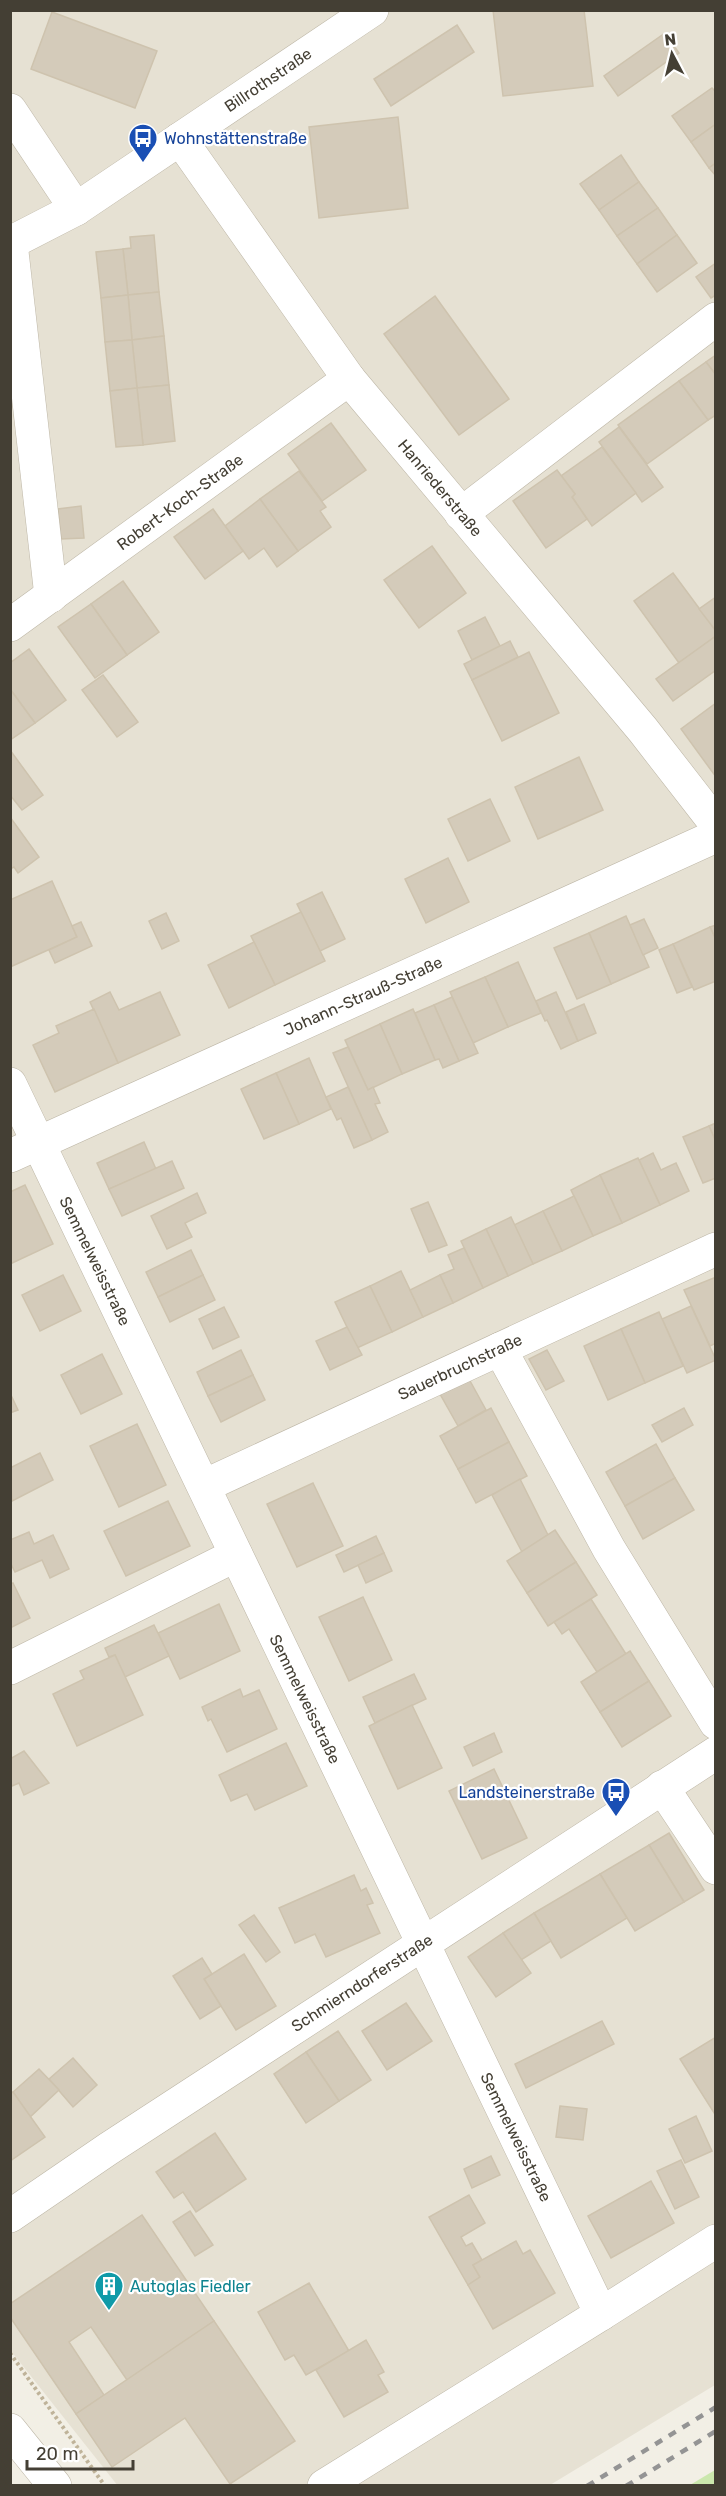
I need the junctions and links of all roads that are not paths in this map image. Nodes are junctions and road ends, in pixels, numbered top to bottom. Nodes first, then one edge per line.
1 (372, 10) edge
2 (10, 110) edge
3 (180, 139) junction
4 (76, 209) junction
5 (11, 243) edge
6 (716, 319) edge
7 (349, 379) junction
8 (461, 514) junction
9 (51, 596) junction
10 (10, 625) edge
11 (716, 824) edge
12 (716, 836) edge
13 (10, 1084) edge
14 (25, 1150) edge
15 (716, 1249) edge
16 (500, 1349) junction
17 (204, 1486) junction
18 (236, 1555) junction
19 (10, 1668) edge
20 (716, 1723) edge
21 (716, 1753) edge
22 (662, 1787) junction
23 (716, 1868) edge
24 (423, 1943) junction
25 (10, 2216) edge
26 (716, 2241) edge
27 (601, 2314) junction
28 (10, 2430) edge
29 (55, 2486) edge
30 (324, 2486) edge

1 - 3 street, Billrothstraße
2 - 4 street
3 - 4 street, Billrothstraße
3 - 7 street, Hanriederstraße
4 - 5 street, Billrothstraße
5 - 9 street
6 - 8 street
7 - 8 street, Hanriederstraße
7 - 9 street, Robert-Koch-Straße
8 - 11 street, Hanriederstraße
9 - 10 street, Robert-Koch-Straße
12 - 14 street, Johann-Strauß-Straße
13 - 14 street, Semmelweisstraße
14 - 17 street, Semmelweisstraße
15 - 16 street, Sauerbruchstraße
16 - 17 street, Sauerbruchstraße
16 - 20 street
17 - 18 street, Semmelweisstraße
18 - 19 street
18 - 24 street, Semmelweisstraße
21 - 22 street, Schmierndorferstraße
22 - 23 street
22 - 24 street, Schmierndorferstraße
24 - 25 street, Schmierndorferstraße
24 - 27 street, Semmelweisstraße
26 - 27 street
27 - 30 street
28 - 29 street

